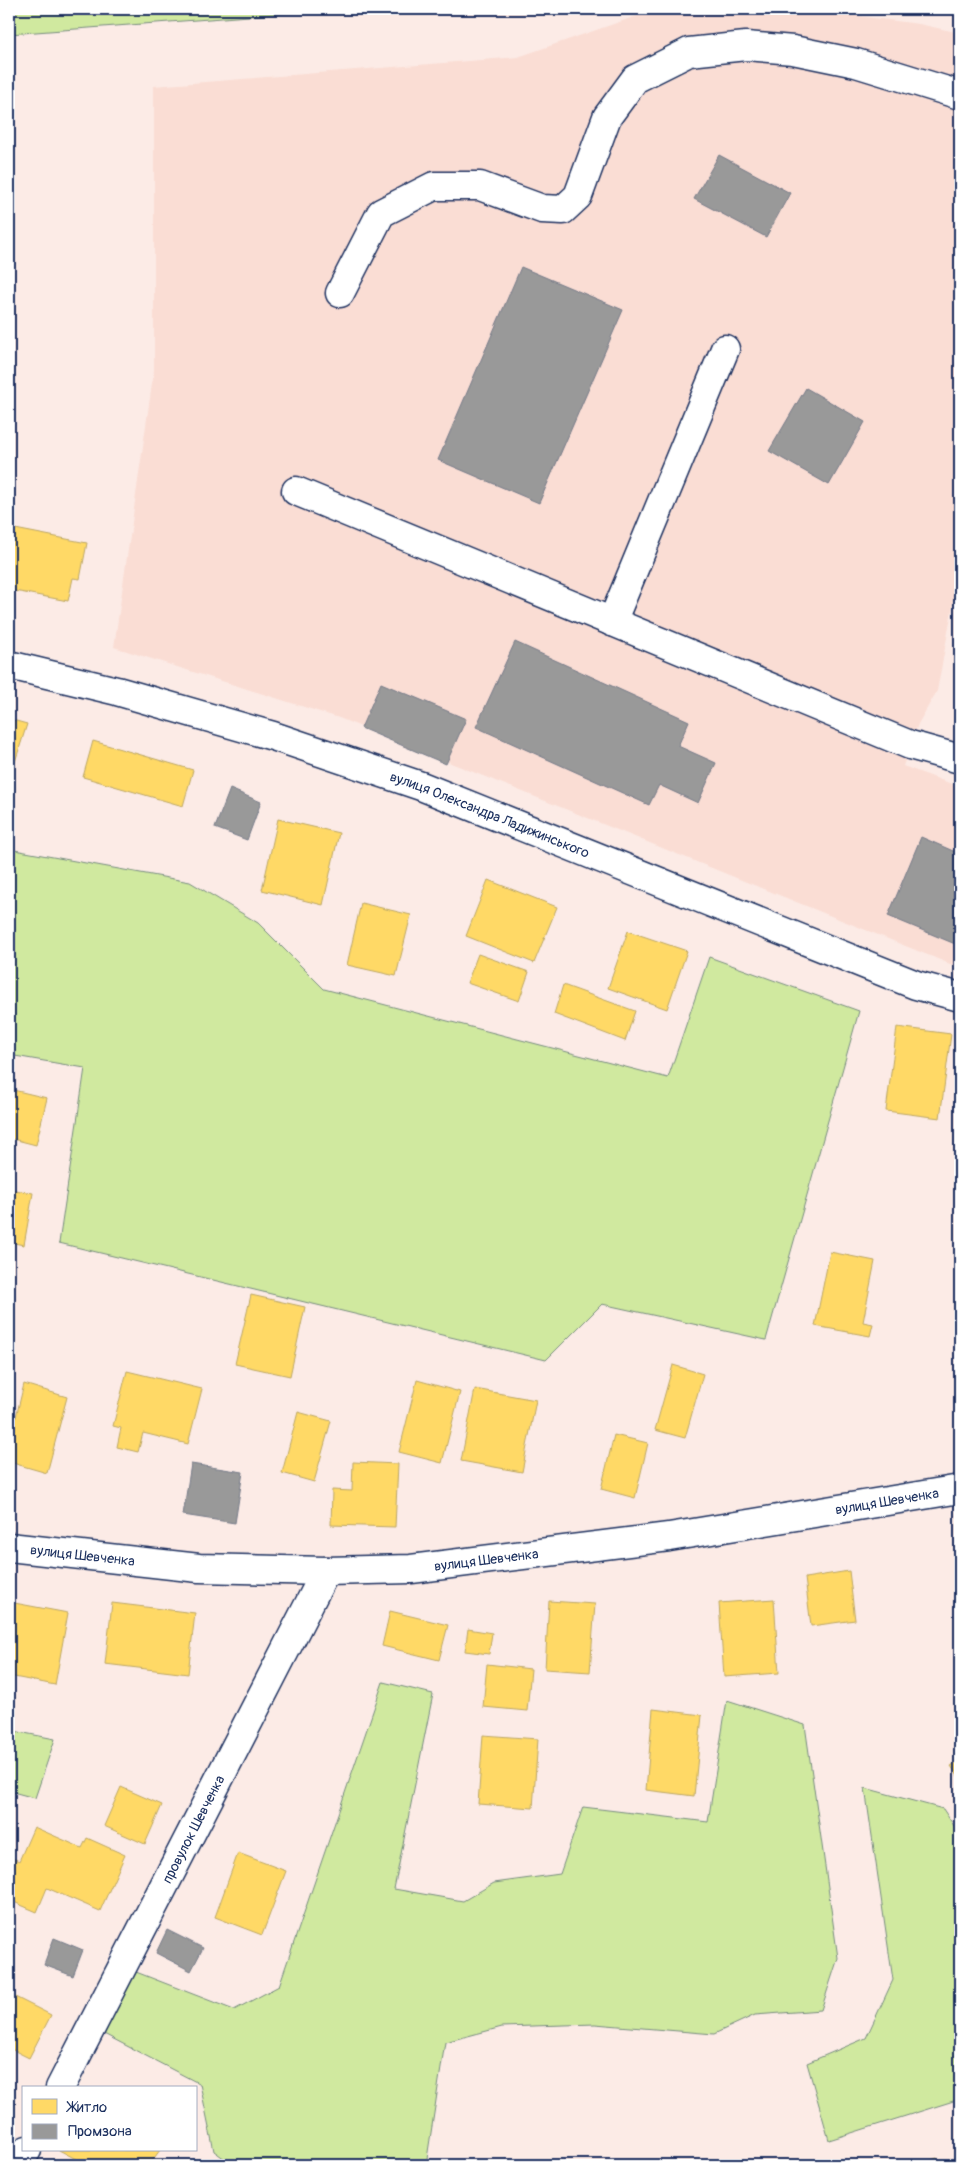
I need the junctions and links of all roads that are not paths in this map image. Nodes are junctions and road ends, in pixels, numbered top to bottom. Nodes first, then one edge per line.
1 (960, 95) edge
2 (340, 293) dead end
3 (725, 349) dead end
4 (296, 491) dead end
5 (612, 622) junction
6 (9, 665) edge
7 (960, 759) edge
8 (960, 997) edge
9 (960, 1489) edge
10 (9, 1547) edge
11 (326, 1571) junction
12 (61, 2086) edge
13 (26, 2152) edge
14 (17, 2165) edge

1 - 2 street
3 - 5 street
4 - 5 street
5 - 7 street
6 - 8 street, вулиця Олександра Ладижинського
9 - 11 street, вулиця Шевченка
10 - 11 street, вулиця Шевченка
11 - 12 street, провулок Шевченка
13 - 14 street

